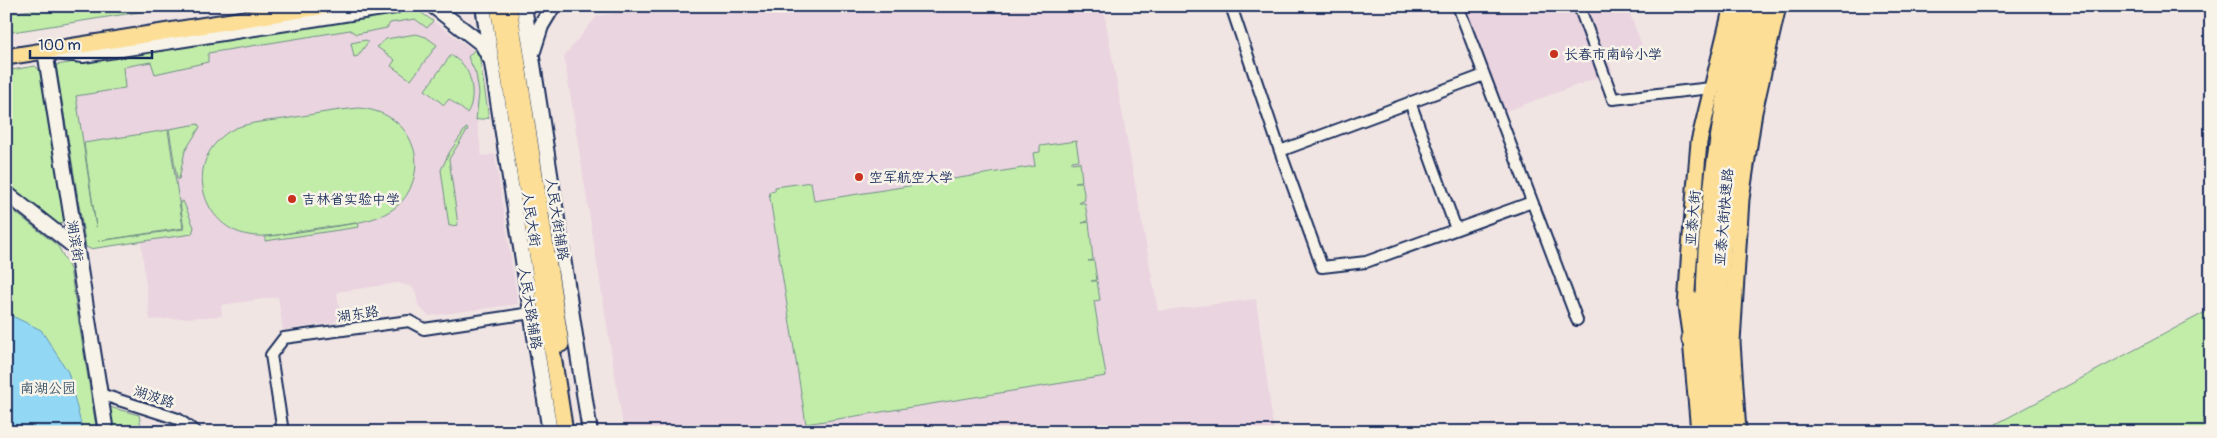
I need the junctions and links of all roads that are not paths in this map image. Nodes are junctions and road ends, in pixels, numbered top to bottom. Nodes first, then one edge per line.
1 (264, 6) edge
2 (325, 6) edge
3 (394, 6) edge
4 (433, 6) edge
5 (483, 6) edge
6 (498, 6) edge
7 (509, 6) edge
8 (524, 6) edge
9 (553, 6) edge
10 (1231, 6) edge
11 (1458, 6) edge
12 (1579, 6) edge
13 (1732, 6) edge
14 (1746, 6) edge
15 (1762, 6) edge
16 (1778, 6) edge
17 (6, 47) edge
18 (45, 51) junction
19 (6, 57) edge
20 (533, 64) junction
21 (492, 67) junction
22 (1484, 75) junction
23 (1711, 88) junction
24 (1410, 102) junction
25 (1729, 123) junction
26 (1726, 147) junction
27 (1280, 151) junction
28 (6, 193) edge
29 (1532, 202) junction
30 (1456, 229) junction
31 (76, 248) junction
32 (531, 313) junction
33 (1577, 320) dead end
34 (1692, 340) junction
35 (1732, 342) junction
36 (100, 394) junction
37 (106, 432) edge
38 (196, 432) edge
39 (283, 432) edge
40 (550, 432) edge
41 (565, 432) edge
42 (575, 432) edge
43 (590, 432) edge
44 (1700, 432) edge
45 (1712, 432) edge
46 (1725, 432) edge
47 (1738, 432) edge

1 - 17 main road
2 - 18 main road
3 - 18 main road
4 - 21 main road
5 - 21 main road, 人民大路辅路
6 - 41 main road, 人民大街
7 - 42 main road, 人民大街
8 - 20 main road, 人民大街辅路
9 - 20 main road
10 - 27 street
11 - 22 street
12 - 23 street
13 - 23 main road, 亚泰大街
14 - 25 highway, 亚泰大街快速路
15 - 25 highway, 亚泰大街快速路
16 - 35 main road
18 - 19 main road
18 - 31 main road, 湖滨街
20 - 43 main road, 人民大街辅路
21 - 32 main road, 人民大路辅路
22 - 24 street
22 - 29 street
23 - 34 main road, 亚泰大街
24 - 27 street
24 - 30 street
25 - 26 highway, 亚泰大街快速路
26 - 34 highway
26 - 35 highway
26 - 45 highway, 亚泰大街快速路
26 - 46 highway, 亚泰大街快速路
27 - 30 street
28 - 31 main road
29 - 30 street
29 - 33 street
31 - 36 main road, 湖滨街
32 - 39 street, 湖东路
32 - 40 main road, 人民大路辅路
34 - 44 main road, 亚泰大街
35 - 47 main road
36 - 37 main road, 湖滨街
36 - 38 street, 湖波路

